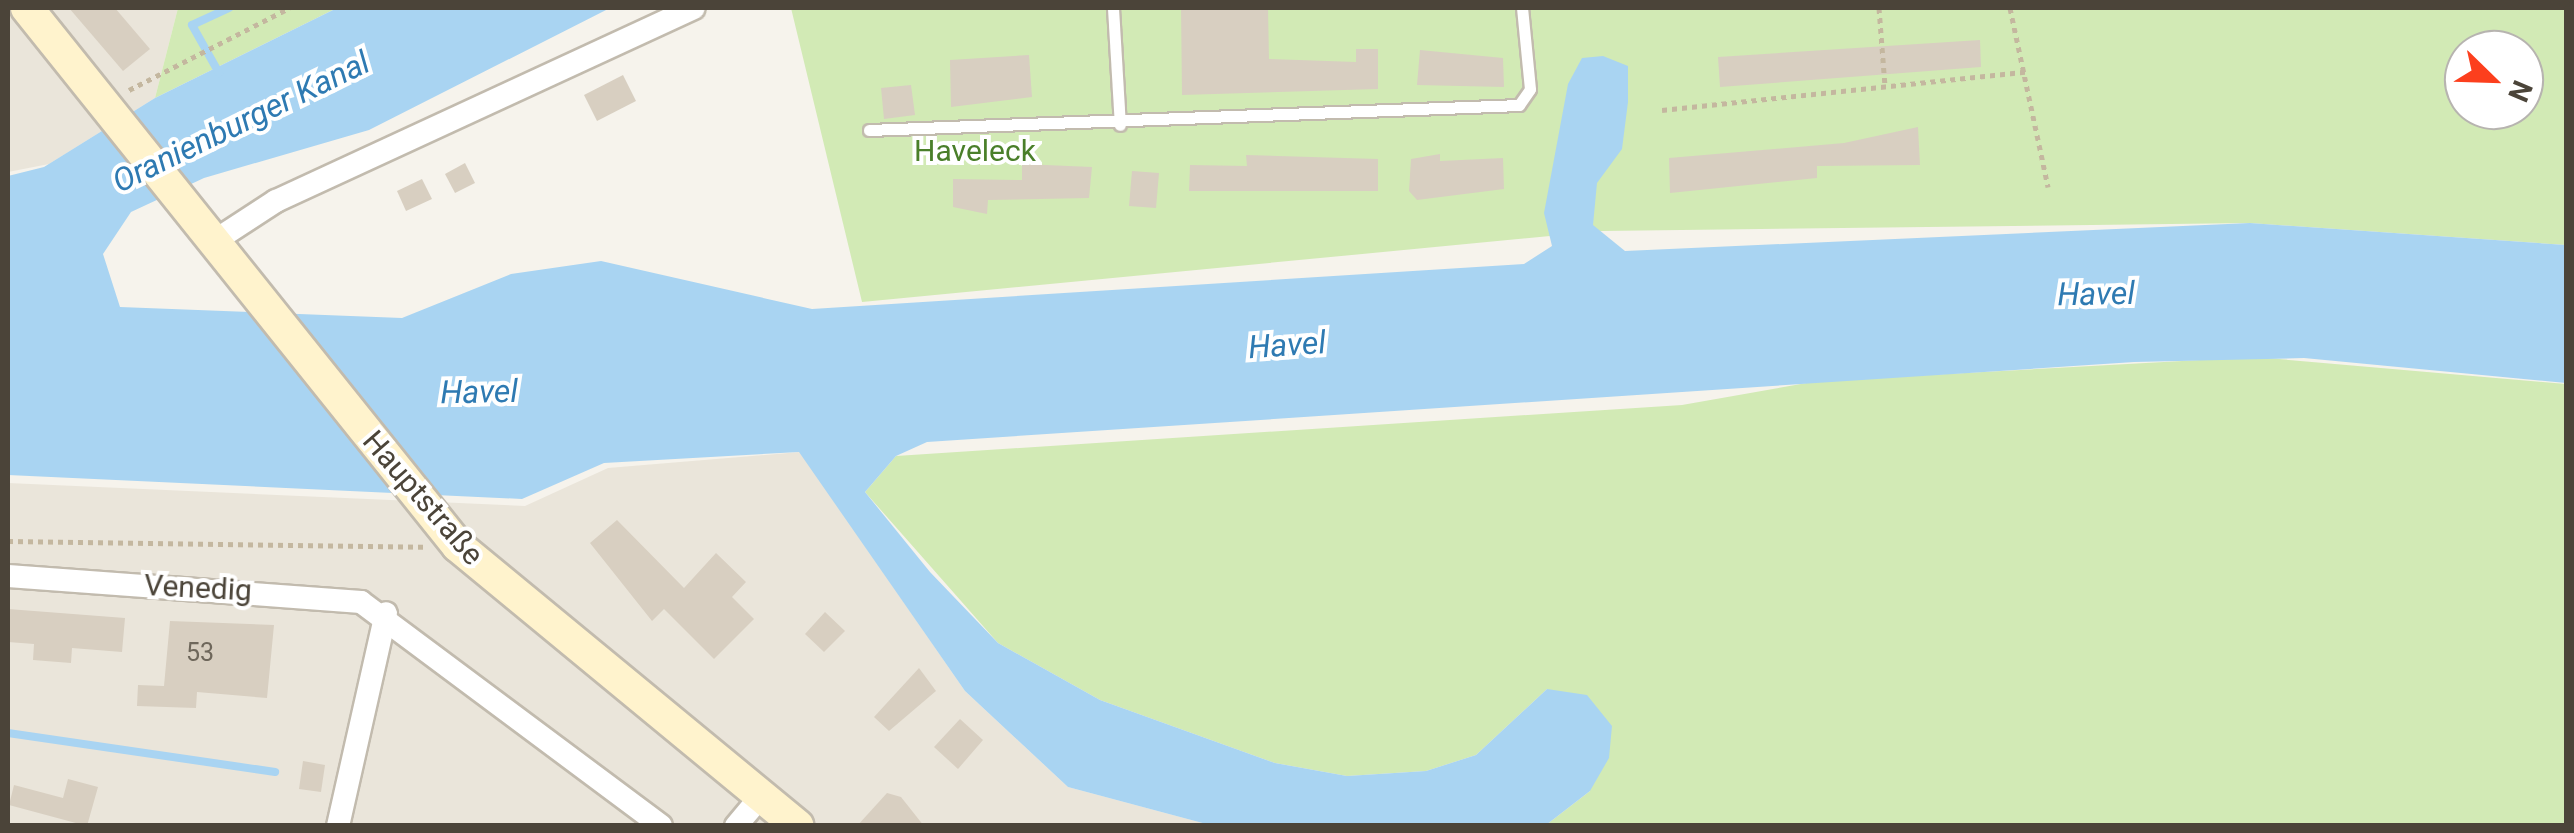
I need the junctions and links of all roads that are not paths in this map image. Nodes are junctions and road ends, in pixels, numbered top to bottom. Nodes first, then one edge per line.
1 (27, 8) edge
2 (694, 8) edge
3 (1113, 8) edge
4 (1522, 8) edge
5 (1120, 125) junction
6 (869, 130) dead end
7 (214, 242) junction
8 (8, 576) edge
9 (386, 613) junction
10 (761, 796) junction
11 (338, 826) edge
12 (661, 826) edge
13 (736, 826) edge
14 (798, 826) edge

1 - 7 main road, Hauptstraße
2 - 7 street
3 - 5 lane
4 - 5 lane
5 - 6 lane
7 - 10 main road, Hauptstraße
8 - 9 street, Venedig
9 - 11 street
9 - 12 street, Venedig
10 - 13 street
10 - 14 main road, Hauptstraße

